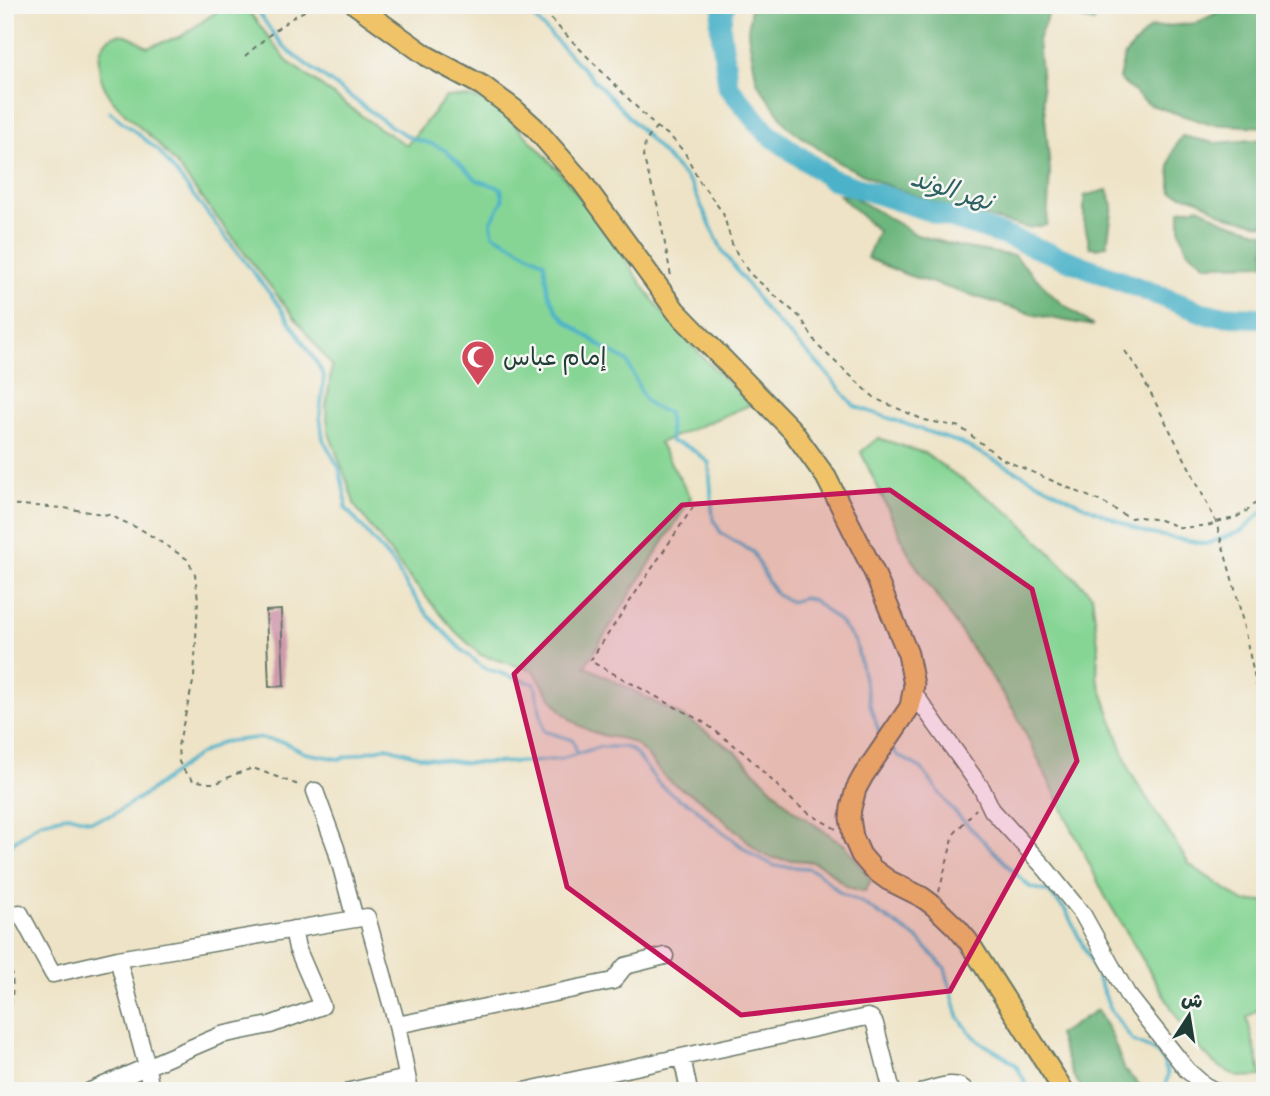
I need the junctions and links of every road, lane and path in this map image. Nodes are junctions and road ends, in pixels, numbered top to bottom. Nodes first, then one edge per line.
1 (318, 5) edge
2 (356, 5) edge
3 (537, 5) edge
4 (245, 56) dead end
5 (656, 127) junction
6 (672, 284) dead end
7 (1125, 351) dead end
8 (1265, 495) edge
9 (5, 504) edge
10 (693, 507) dead end
11 (1216, 522) junction
12 (913, 692) junction
13 (1265, 702) edge
14 (315, 791) joint
15 (971, 814) dead end
16 (853, 838) junction
17 (934, 906) junction
18 (20, 913) dead end
19 (355, 919) junction
20 (293, 929) junction
21 (5, 951) edge
22 (665, 956) dead end
23 (118, 959) junction
24 (397, 1024) junction
25 (5, 1030) edge
26 (682, 1056) junction
27 (147, 1067) junction
28 (409, 1084) edge
29 (90, 1091) edge
30 (151, 1091) edge
31 (350, 1091) edge
32 (524, 1091) edge
33 (690, 1091) edge
34 (892, 1091) edge
35 (924, 1091) edge
36 (966, 1091) edge
37 (1064, 1091) edge
38 (1215, 1091) edge

1 - 4 path
2 - 12 main road
3 - 5 path
5 - 6 path
5 - 11 path
7 - 11 path
8 - 11 path
9 - 14 path
10 - 16 path
11 - 13 path
12 - 16 main road
12 - 38 street
14 - 19 street
15 - 17 path
16 - 17 main road
17 - 37 main road
18 - 23 street
19 - 20 street
19 - 24 street
20 - 23 street
20 - 27 street
21 - 25 path
22 - 24 street
23 - 27 street
24 - 28 street
26 - 32 street
26 - 33 street
26 - 34 street
27 - 29 street
27 - 30 street
28 - 31 street
35 - 36 street

